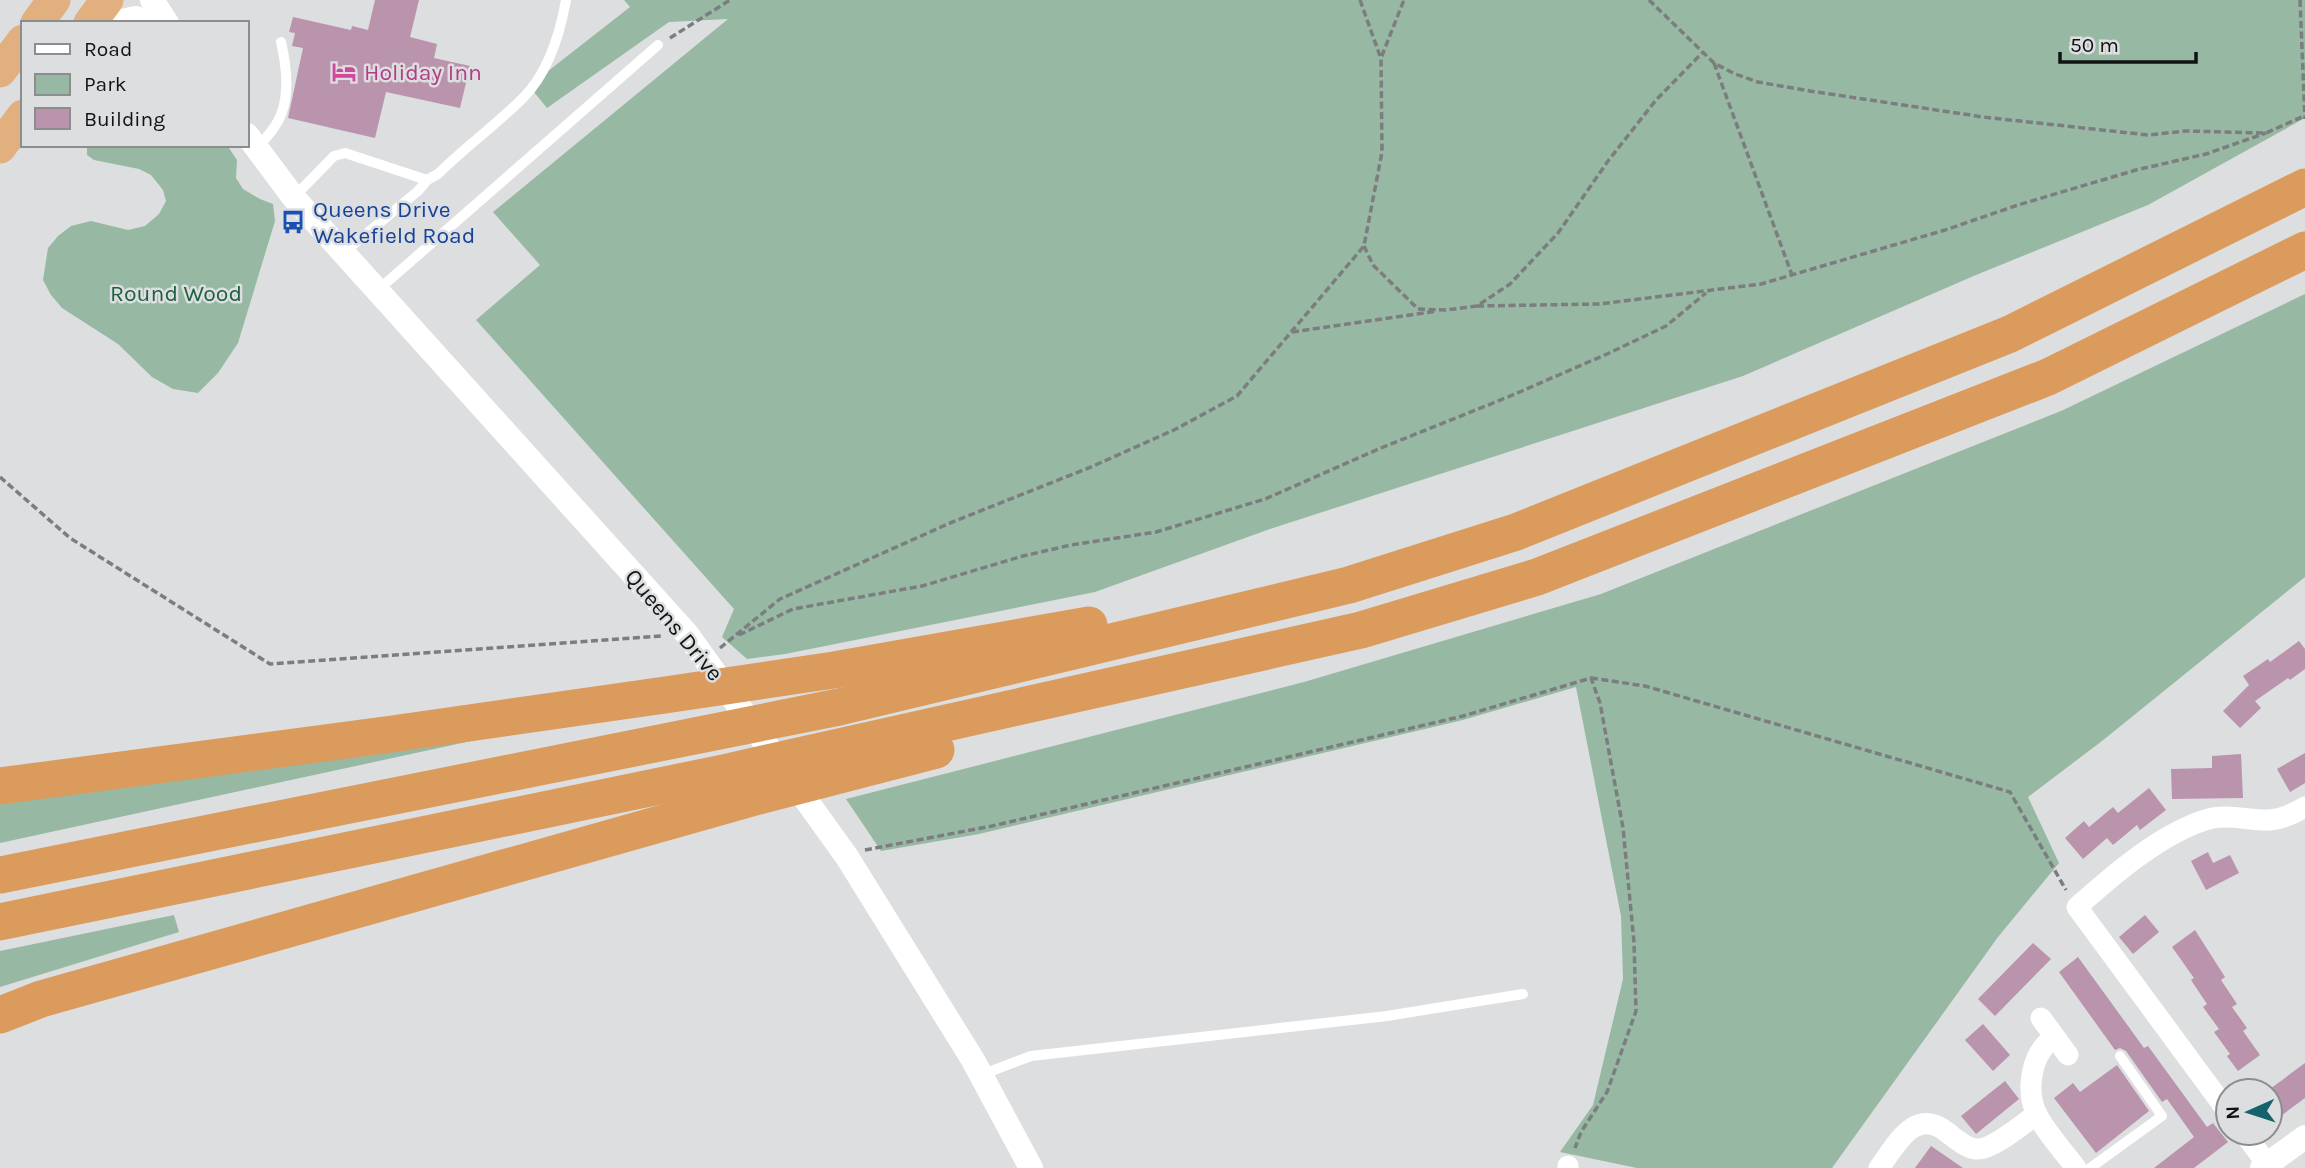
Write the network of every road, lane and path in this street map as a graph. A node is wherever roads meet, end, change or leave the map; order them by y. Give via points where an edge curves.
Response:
1 (54, 0) edge
2 (107, 0) edge
3 (152, 0) edge
4 (566, 0) edge
5 (730, 0) edge
6 (1360, 0) edge
7 (1404, 0) edge
8 (1649, 0) edge
9 (2300, 0) edge
10 (38, 21) edge
11 (91, 21) edge
12 (122, 21) edge
13 (143, 21) edge
14 (166, 21) edge
15 (281, 42) dead end
16 (21, 44) edge
17 (658, 45) joint
18 (1702, 53) junction
19 (1381, 58) junction
20 (1714, 63) junction
21 (0, 71) edge
22 (2304, 117) edge
23 (21, 119) edge
24 (2266, 133) junction
25 (252, 142) edge
26 (0, 147) edge
27 (427, 180) junction
28 (2305, 187) edge
29 (293, 198) junction
30 (1364, 246) junction
31 (2305, 250) edge
32 (343, 253) junction
33 (1792, 275) junction
34 (376, 291) junction
35 (1706, 293) junction
36 (1477, 306) junction
37 (1446, 310) junction
38 (1292, 332) junction
39 (0, 477) edge
40 (1349, 585) junction
41 (687, 634) junction
42 (733, 637) junction
43 (706, 660) junction
44 (1591, 678) junction
45 (869, 754) junction
46 (0, 786) edge
47 (2305, 807) edge
48 (847, 857) junction
49 (0, 875) edge
50 (2077, 907) junction
51 (0, 922) edge
52 (1523, 994) dead end
53 (0, 1014) edge
54 (2041, 1018) dead end
55 (2055, 1037) junction
56 (2068, 1055) dead end
57 (2120, 1056) dead end
58 (981, 1075) junction
59 (2214, 1091) edge
60 (2037, 1114) junction
61 (2305, 1137) edge
62 (2253, 1147) edge
63 (2265, 1166) edge
64 (1568, 1167) edge
65 (1031, 1168) edge
66 (1878, 1168) edge
67 (2076, 1168) edge
68 (2090, 1168) edge

1 - 10 highway
2 - 11 highway
3 - 14 street
4 - 27 lane via 555,42 524,97
5 - 17 path
6 - 19 path
7 - 19 path
8 - 18 path
9 - 22 path
12 - 13 street
15 - 25 lane via 287,76 283,104 275,126
16 - 21 highway
17 - 34 lane
18 - 20 path
18 - 36 path via 1656,100 1558,233 1510,284
19 - 30 path via 1382,152
20 - 24 path via 1758,82 1983,117 2148,135
20 - 33 path
22 - 24 path
23 - 26 highway
24 - 33 path
25 - 29 street, Queens Drive
27 - 29 lane via 345,153 334,156
27 - 32 lane
28 - 40 highway via 2010,334 1516,532
29 - 32 street, Queens Drive
30 - 37 path via 1373,265 1418,309
30 - 38 path
31 - 45 highway via 2048,377 1537,577 1361,629
32 - 34 street, Queens Drive
33 - 35 path
34 - 41 street, Queens Drive
35 - 36 path via 1599,304
35 - 42 path via 1666,326 1607,354 1265,499 1156,532 1071,545 922,586 793,609
36 - 37 path
37 - 38 path
38 - 42 path via 1237,396 1091,467 950,523 780,599
39 - 41 path via 70,538 271,664
40 - 46 highway via 1023,635 834,670
40 - 49 highway via 839,707
41 - 43 street, Queens Drive
42 - 43 path
43 - 48 street, Queens Drive
44 - 48 path via 1463,716
44 - 50 path via 1645,686 2010,792
44 - 64 path via 1600,703 1623,828 1636,1010 1607,1092 1581,1132
45 - 51 highway via 723,774
45 - 53 highway via 755,797
47 - 50 street via 2279,819 2206,819 2154,846
48 - 58 street, Queens Drive
50 - 59 street via 2151,994
52 - 58 lane via 1387,1016 1031,1056
54 - 55 street
55 - 56 street
55 - 60 street via 2036,1057 2032,1086
57 - 68 lane via 2162,1116
58 - 65 street, Queens Drive
60 - 66 street via 1977,1150 1941,1127 1918,1124
60 - 67 street
61 - 63 street
62 - 63 street

